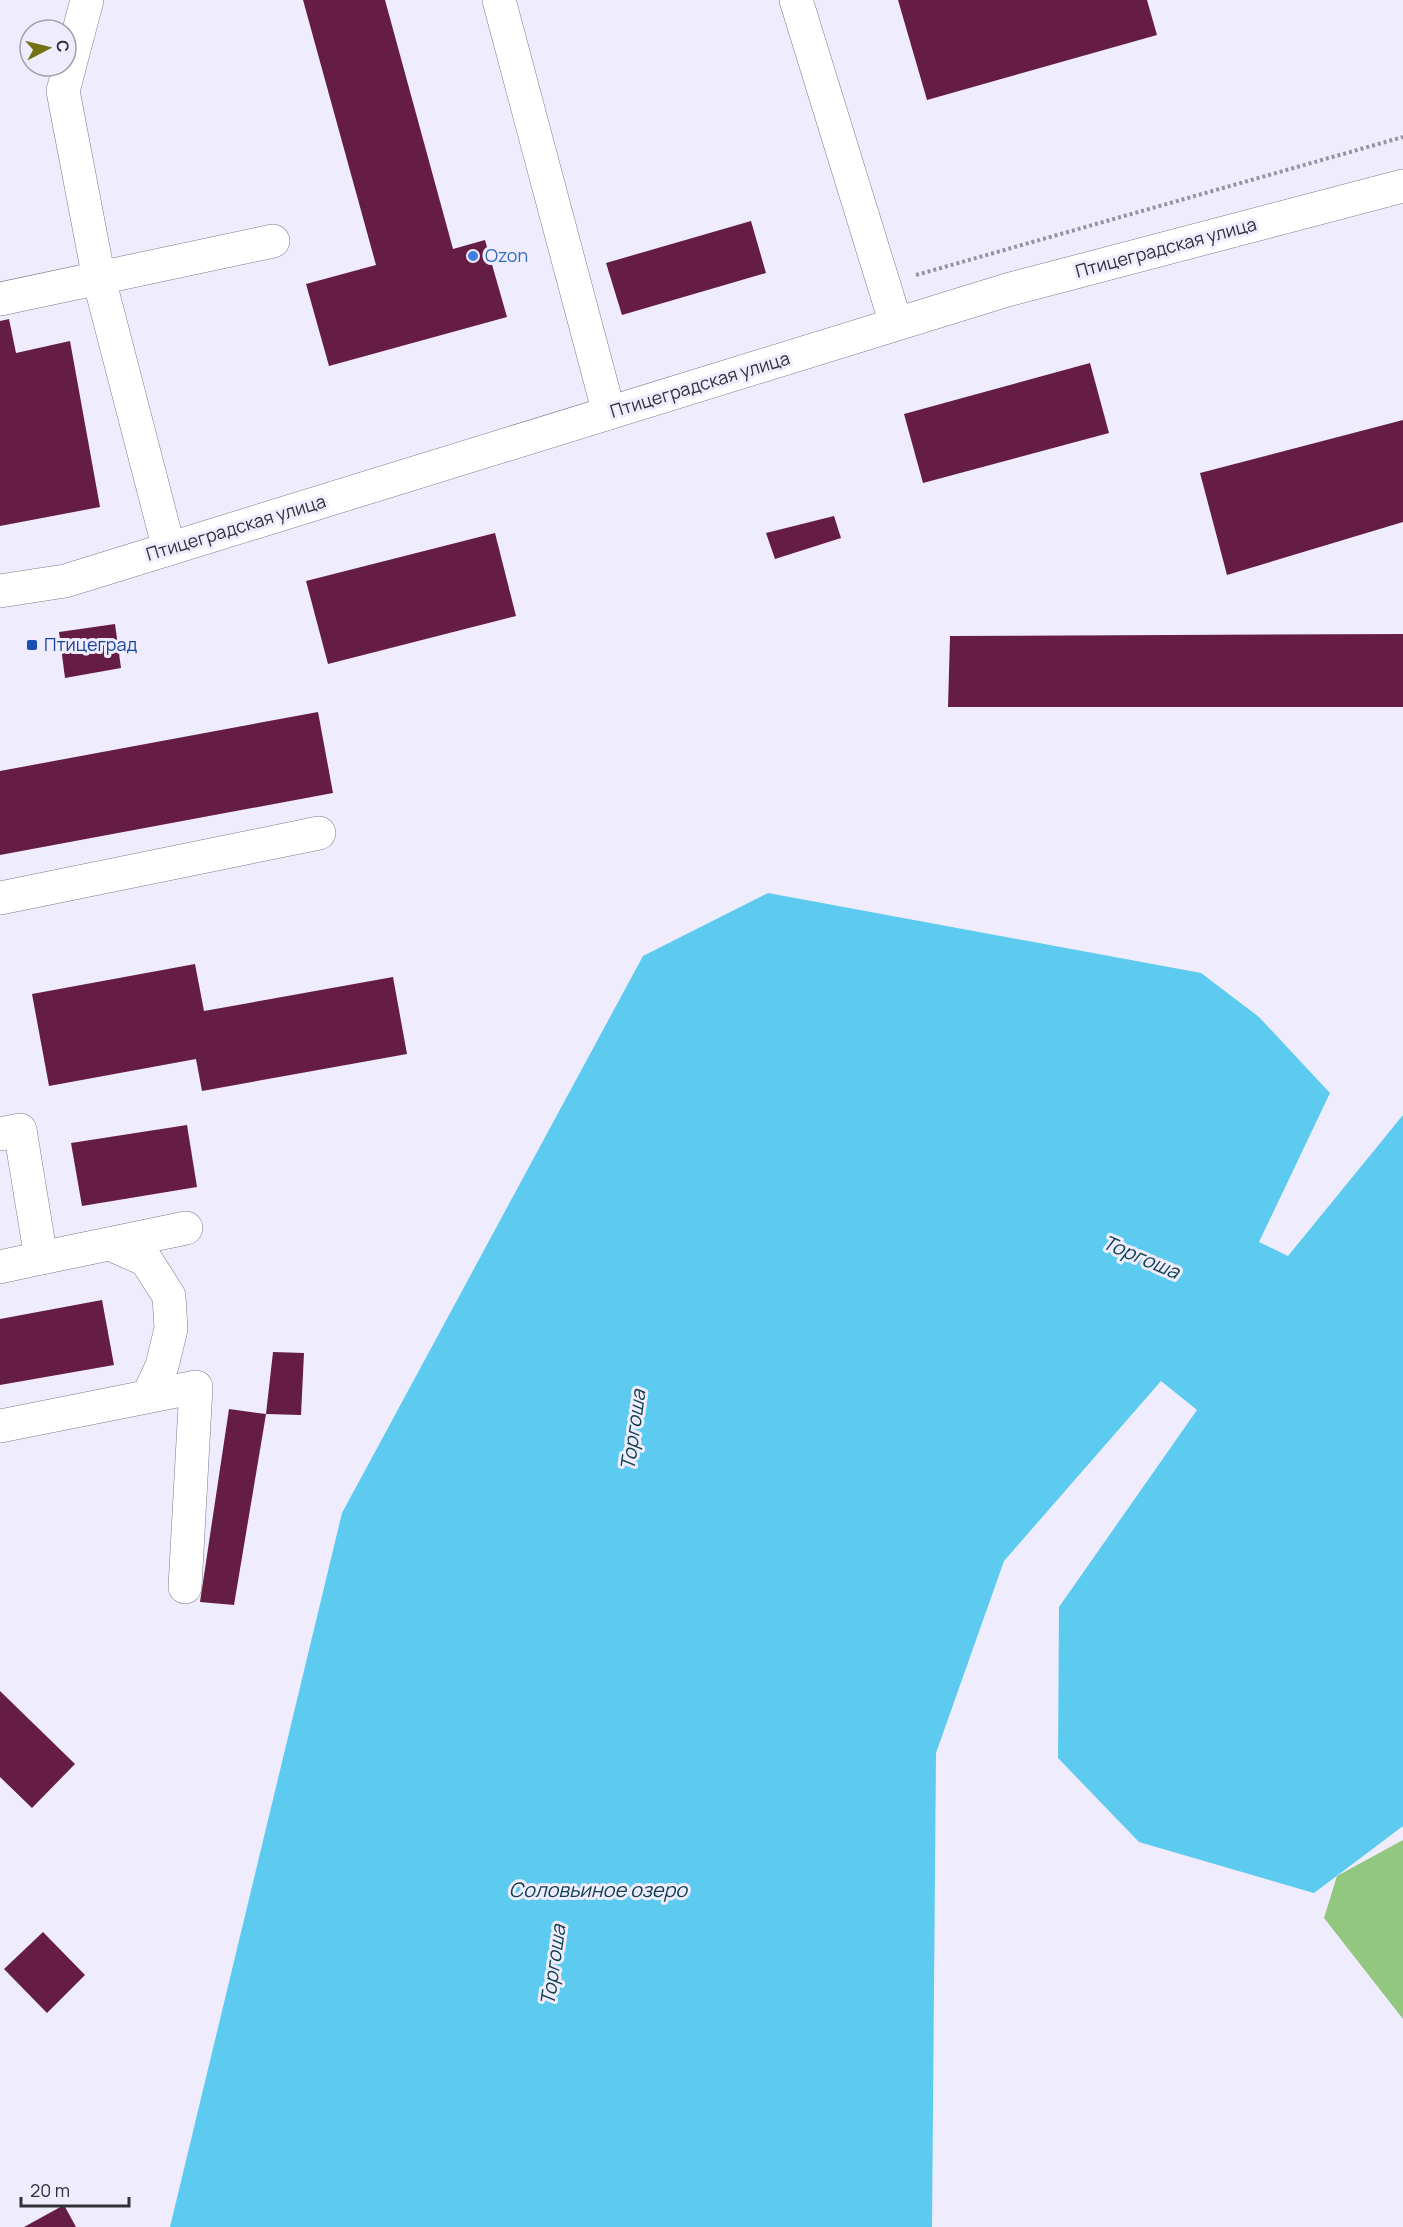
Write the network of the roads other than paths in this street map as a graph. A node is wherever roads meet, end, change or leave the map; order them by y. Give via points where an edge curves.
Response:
1 (87, 0) edge
2 (499, 0) edge
3 (796, 0) edge
4 (1403, 186) edge
5 (273, 241) dead end
6 (99, 279) junction
7 (0, 299) edge
8 (896, 324) junction
9 (609, 413) junction
10 (169, 549) junction
11 (0, 591) edge
12 (319, 833) dead end
13 (0, 898) edge
14 (0, 1134) edge
15 (186, 1228) dead end
16 (110, 1244) junction
17 (41, 1258) junction
18 (0, 1267) edge
19 (148, 1396) junction
20 (0, 1426) edge
21 (185, 1587) dead end

1 - 6 street via 63,91
2 - 9 street
3 - 8 street
4 - 8 street, Птицеградская улица via 1018,287
5 - 6 street
6 - 7 street
6 - 10 street
8 - 9 street, Птицеградская улица
9 - 10 street, Птицеградская улица
10 - 11 street, Птицеградская улица via 65,581
12 - 13 street
14 - 17 street via 20,1130
15 - 16 street
16 - 17 street
16 - 19 street via 146,1260 169,1296 171,1329 162,1366
17 - 18 street
19 - 20 street
19 - 21 street via 196,1388

